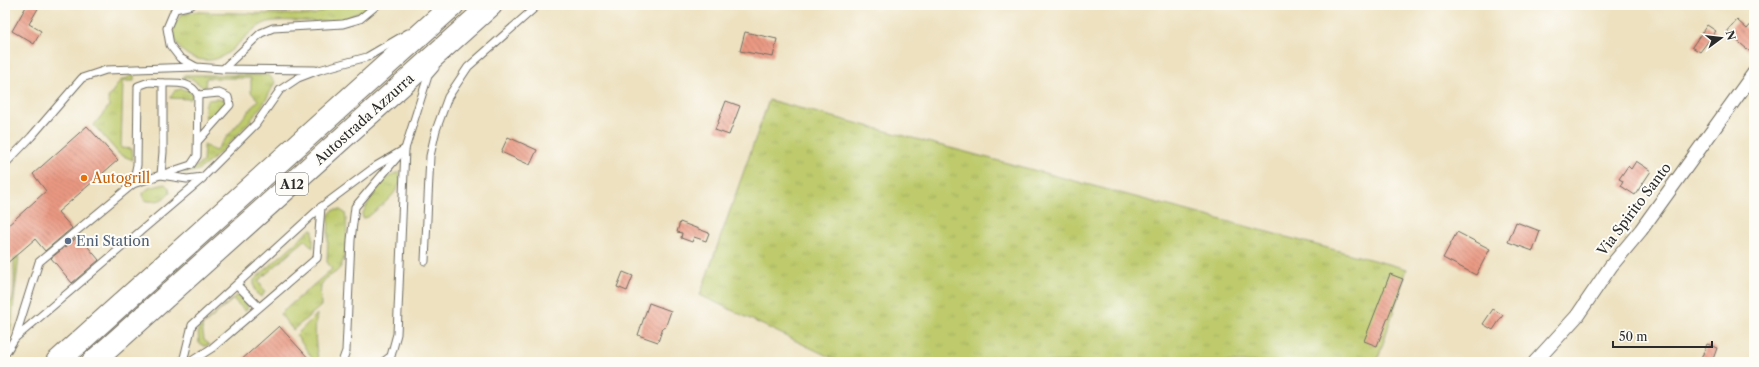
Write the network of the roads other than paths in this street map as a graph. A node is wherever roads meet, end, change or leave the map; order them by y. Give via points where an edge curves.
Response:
1 (192, 5) edge
2 (268, 5) edge
3 (314, 5) edge
4 (377, 5) edge
5 (491, 5) edge
6 (538, 5) edge
7 (175, 7) edge
8 (451, 7) edge
9 (472, 22) junction
10 (443, 58) dead end
11 (438, 64) dead end
12 (196, 67) junction
13 (223, 69) junction
14 (319, 70) junction
15 (1754, 73) edge
16 (163, 83) junction
17 (198, 95) junction
18 (198, 141) junction
19 (405, 148) junction
20 (5, 163) edge
21 (161, 175) junction
22 (203, 178) junction
23 (133, 184) junction
24 (321, 207) junction
25 (425, 261) dead end
26 (237, 285) junction
27 (259, 307) junction
28 (15, 338) junction
29 (5, 354) edge
30 (57, 362) edge
31 (93, 362) edge
32 (183, 362) edge
33 (190, 362) edge
34 (342, 362) edge
35 (383, 362) edge
36 (1535, 362) edge

1 - 7 lane
2 - 3 lane
4 - 13 lane via 360,19 343,24 273,28 261,33
5 - 9 highway, Autostrada Azzurra / A12
6 - 25 lane via 468,67 448,98 430,156
7 - 12 lane via 166,28 170,45 180,58
8 - 14 lane via 367,57
8 - 30 highway, Autostrada Azzurra / A12
9 - 10 lane
9 - 31 highway, Autostrada Azzurra / A12
11 - 19 lane via 428,76
12 - 13 lane
12 - 20 lane via 106,70 82,78
13 - 14 lane
14 - 22 lane via 298,78 280,90 256,124
15 - 36 street, Via Spirito Santo via 1577,316
16 - 17 lane via 184,83 195,89
16 - 21 lane
16 - 23 lane via 149,82 138,86 137,165
17 - 18 lane
17 - 18 lane via 219,93 228,97 230,104
18 - 21 lane via 197,156 191,166
19 - 24 lane
19 - 34 lane via 355,206 350,240 346,351
19 - 35 lane via 397,334 391,356
21 - 22 lane via 187,180
21 - 23 lane
22 - 28 lane
23 - 28 lane via 39,262
24 - 26 lane
24 - 27 lane via 317,258
26 - 27 lane
26 - 32 lane via 192,325
27 - 33 lane via 212,348
28 - 29 lane

